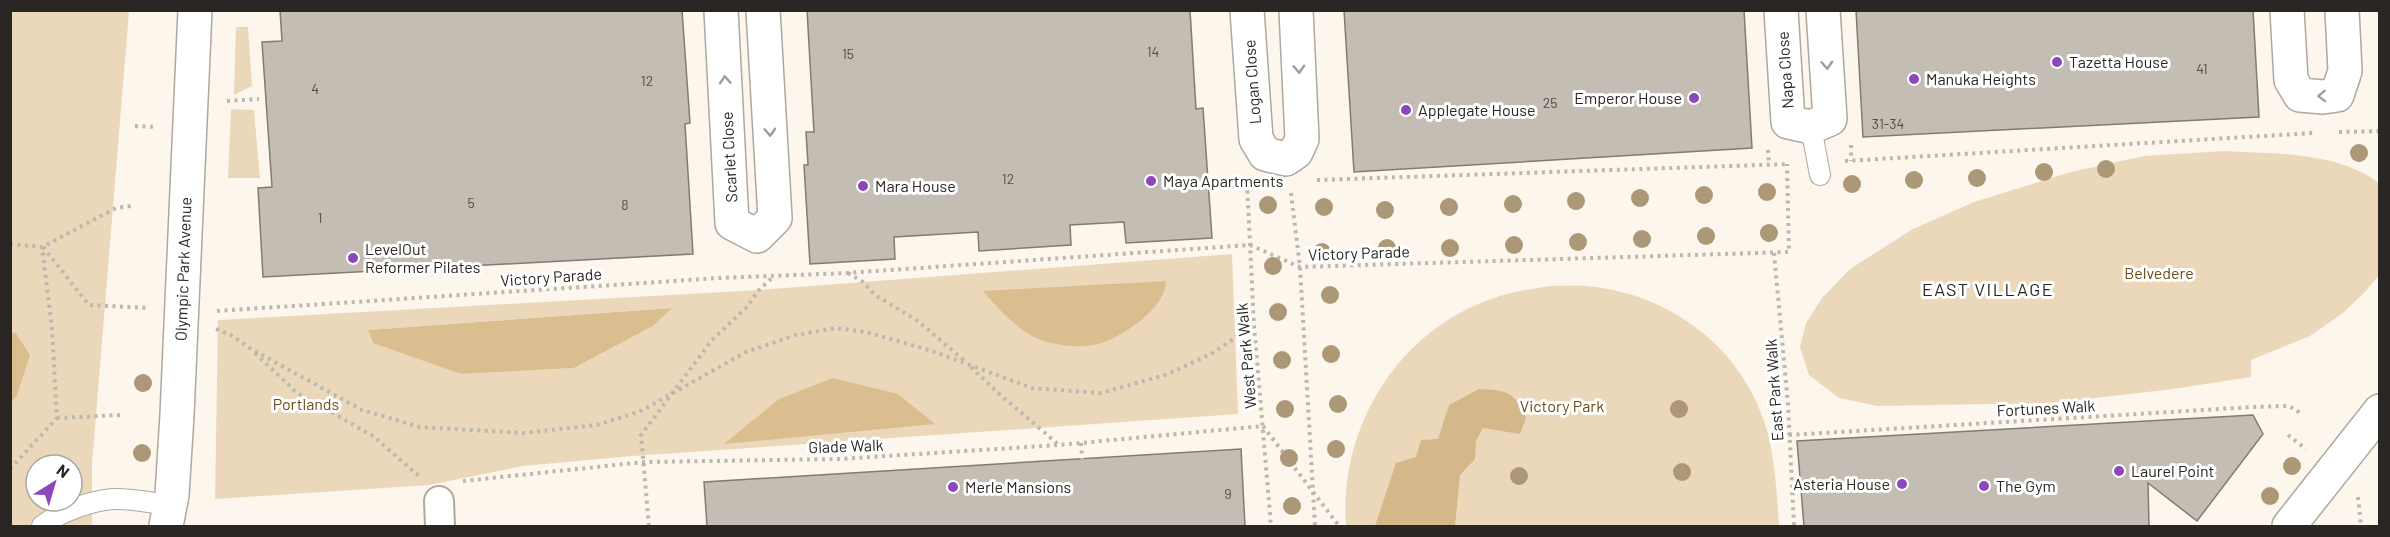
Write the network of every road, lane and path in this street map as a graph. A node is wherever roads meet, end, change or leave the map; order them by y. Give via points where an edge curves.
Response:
1 (195, 10) edge
2 (721, 10) edge
3 (763, 10) edge
4 (1247, 10) edge
5 (1296, 10) edge
6 (1781, 10) edge
7 (1823, 10) edge
8 (2287, 10) edge
9 (2342, 10) edge
10 (259, 99) dead end
11 (232, 100) dead end
12 (1811, 128) junction
13 (1768, 146) dead end
14 (1286, 159) junction
15 (1787, 164) dead end
16 (1769, 165) dead end
17 (1820, 175) dead end
18 (1247, 183) dead end
19 (130, 206) dead end
20 (10, 244) edge
21 (1250, 245) junction
22 (42, 247) junction
23 (1774, 252) junction
24 (1300, 267) junction
25 (847, 273) junction
26 (774, 276) junction
27 (152, 308) dead end
28 (220, 311) dead end
29 (1254, 325) junction
30 (214, 328) dead end
31 (251, 349) junction
32 (969, 365) junction
33 (674, 392) junction
34 (2379, 411) edge
35 (2302, 414) dead end
36 (120, 415) dead end
37 (57, 418) junction
38 (1263, 426) junction
39 (1789, 435) junction
40 (2288, 435) dead end
41 (1081, 443) junction
42 (1059, 445) junction
43 (2309, 452) dead end
44 (644, 462) junction
45 (1083, 468) dead end
46 (10, 469) edge
47 (2357, 489) dead end
48 (1313, 491) junction
49 (436, 504) edge
50 (168, 516) edge
51 (42, 526) edge
52 (649, 526) edge
53 (1271, 526) edge
54 (1315, 526) edge
55 (1339, 526) edge
56 (1794, 526) edge
57 (2289, 526) edge
58 (2361, 526) edge

1 - 50 street, Olympic Park Avenue via 177,415
3 -> 2 street, Scarlet Close via 775,218 757,236 732,223
4 - 14 street, Logan Close via 1256,139 1265,154
5 -> 14 street via 1302,139 1296,152
6 - 12 street, Napa Close via 1788,122
7 -> 12 street, Napa Close via 1830,119
9 -> 8 street via 2345,71 2337,95 2323,97 2300,95 2290,80
10 - 11 path
12 - 17 lane
13 - 16 path
14 - 24 path
15 - 23 path via 1789,252
18 - 21 path, West Park Walk
19 - 22 path via 116,208
20 - 22 path
21 - 24 path, Victory Parade
21 - 25 path, Victory Parade
21 - 29 path, West Park Walk
22 - 27 path via 88,304
22 - 37 path
23 - 24 path, Victory Parade
23 - 39 path, East Park Walk
24 - 48 path
25 - 26 path, Victory Parade
25 - 32 path via 863,282 875,296 918,321
26 - 28 path, Victory Parade
26 - 33 path via 712,340
29 - 32 path via 1211,354 1168,374 1101,393 1032,388
29 - 38 path, West Park Walk
30 - 31 path
31 - 33 path via 362,410 420,427 523,434 597,425 640,411
31 - 49 path via 296,392 373,436
32 - 33 path via 899,341 837,328 796,335 746,352
32 - 42 path
33 - 44 path via 640,435
34 - 57 street
35 - 39 path, Fortunes Walk via 2289,406 2234,407
36 - 37 path
37 - 46 path
38 - 41 path, Glade Walk
38 - 48 path
38 - 53 path, West Park Walk
39 - 56 path, East Park Walk
40 - 43 path
41 - 42 path, Glade Walk
41 - 45 path
42 - 44 path, Glade Walk via 839,459
44 - 49 path, Glade Walk
44 - 52 path
47 - 58 path
48 - 54 path
48 - 55 path
50 - 51 lane via 113,499 53,517

